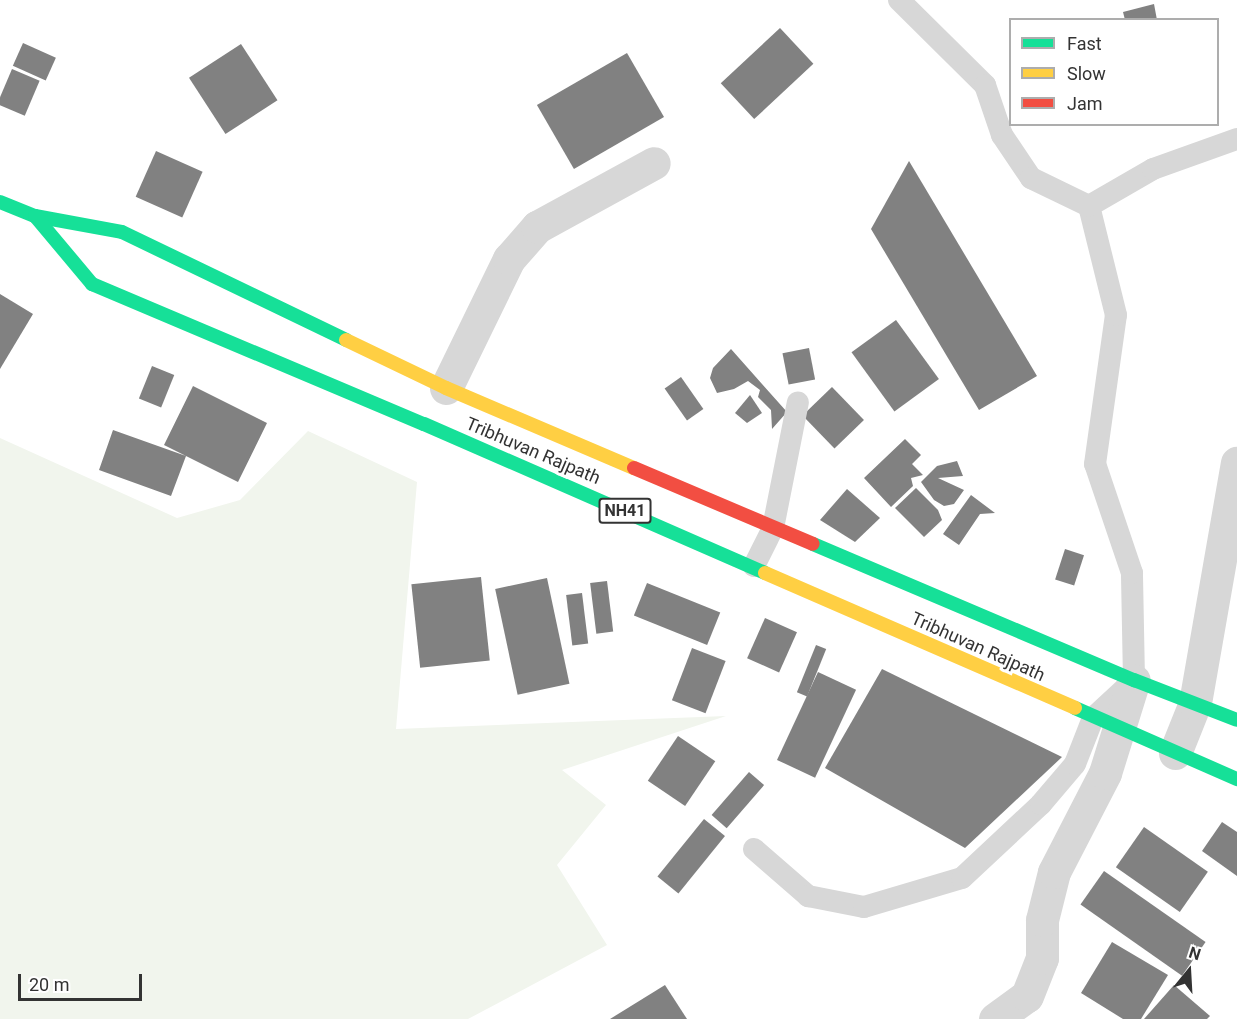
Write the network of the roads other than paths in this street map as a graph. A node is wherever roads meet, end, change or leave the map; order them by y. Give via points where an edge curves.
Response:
1 (899, 0) edge
2 (1237, 139) edge
3 (654, 163) dead end
4 (0, 202) edge
5 (1089, 206) junction
6 (35, 216) junction
7 (446, 388) junction
8 (798, 402) dead end
9 (1237, 463) edge
10 (773, 528) junction
11 (754, 566) junction
12 (1134, 680) junction
13 (1195, 703) junction
14 (1237, 720) edge
15 (1106, 722) junction
16 (1175, 753) junction
17 (1237, 778) edge
18 (754, 849) dead end
19 (995, 1019) edge

1 - 5 lane via 985,86 1002,135 1031,178
2 - 5 lane via 1153,169
3 - 7 street via 537,227 508,259
4 - 6 highway, Tribhuvan Rajpath / NH41
5 - 12 lane via 1116,315 1095,464 1132,573
6 - 7 highway, Tribhuvan Rajpath / NH41 via 122,232
6 - 11 highway, Tribhuvan Rajpath / NH41 via 92,284
7 - 10 highway, Tribhuvan Rajpath / NH41
8 - 10 lane
9 - 13 street
10 - 11 lane
10 - 12 highway, Tribhuvan Rajpath / NH41
11 - 15 highway, Tribhuvan Rajpath / NH41
12 - 13 highway, Tribhuvan Rajpath / NH41
12 - 15 street
13 - 14 highway, Tribhuvan Rajpath / NH41
13 - 16 street
15 - 16 highway, Tribhuvan Rajpath / NH41
15 - 18 lane via 1041,804 963,878 864,907 808,896
15 - 19 street via 1104,773 1054,872 1042,920 1042,958 1027,996
16 - 17 highway, Tribhuvan Rajpath / NH41

